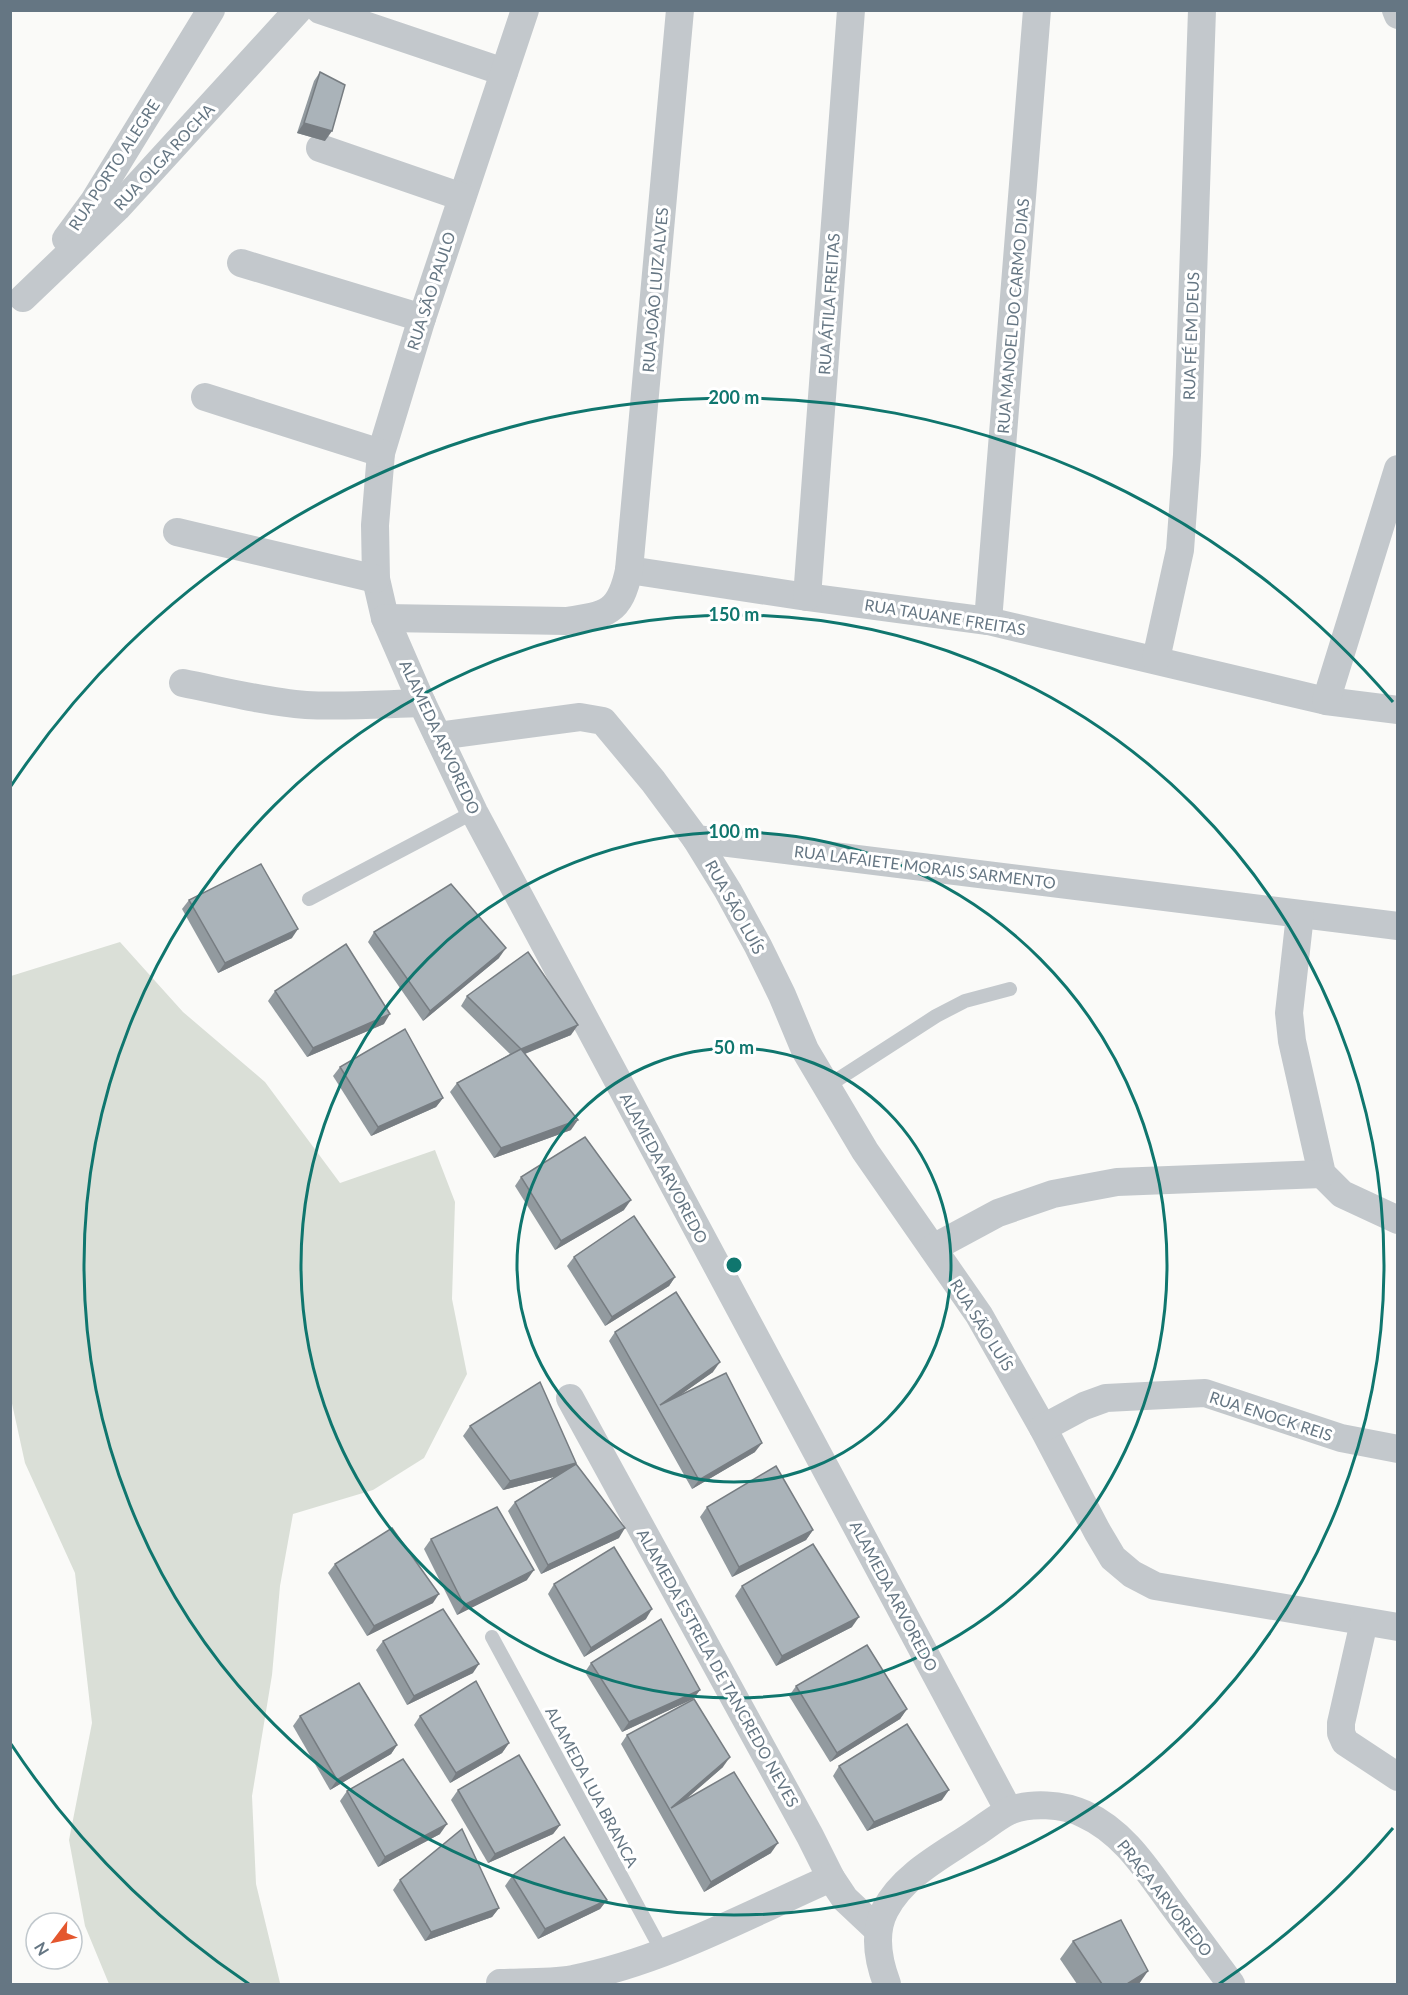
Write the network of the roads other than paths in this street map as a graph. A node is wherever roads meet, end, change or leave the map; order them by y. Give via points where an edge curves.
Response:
1 (211, 10) edge
2 (298, 10) edge
3 (320, 10) edge
4 (525, 10) edge
5 (680, 10) edge
6 (851, 10) edge
7 (1037, 10) edge
8 (1197, 10) edge
9 (1396, 10) edge
10 (1202, 11) edge
11 (1398, 15) edge
12 (504, 72) junction
13 (320, 148) dead end
14 (462, 197) junction
15 (240, 263) dead end
16 (17, 306) edge
17 (422, 318) junction
18 (205, 397) dead end
19 (381, 453) junction
20 (1398, 469) edge
21 (177, 532) dead end
22 (629, 570) junction
23 (376, 579) junction
24 (807, 597) junction
25 (385, 618) junction
26 (988, 621) junction
27 (1156, 659) junction
28 (183, 682) dead end
29 (1326, 701) junction
30 (422, 703) junction
31 (1398, 710) edge
32 (438, 736) junction
33 (474, 812) junction
34 (696, 839) junction
35 (309, 899) dead end
36 (1300, 915) junction
37 (1398, 926) edge
38 (1010, 989) dead end
39 (826, 1087) junction
40 (1322, 1174) junction
41 (1398, 1220) edge
42 (933, 1248) junction
43 (570, 1398) dead end
44 (1043, 1428) junction
45 (1398, 1449) edge
46 (1364, 1622) junction
47 (1398, 1627) edge
48 (492, 1637) dead end
49 (1398, 1778) edge
50 (1009, 1811) junction
51 (831, 1878) junction
52 (878, 1930) junction
53 (663, 1953) junction
54 (500, 1983) edge
55 (887, 1984) edge
56 (1231, 1984) edge

1 - 16 street, RUA PORTO ALEGRE via 94,201
2 - 16 street, RUA OLGA ROCHA via 117,208
3 - 12 street
4 - 12 street, RUA SÃO PAULO
5 - 22 street, RUA JOÃO LUIZ ALVES
6 - 24 street, RUA ÁTILA FREITAS
7 - 26 street, RUA MANOEL DO CARMO DIAS
8 - 10 street
9 - 11 street
10 - 27 street, RUA FÉ EM DEUS via 1182,526
12 - 14 street, RUA SÃO PAULO
13 - 14 street
14 - 17 street, RUA SÃO PAULO
15 - 17 street
17 - 19 street, RUA SÃO PAULO
18 - 19 street
19 - 23 street, RUA SÃO PAULO via 375,525
20 - 29 street
21 - 23 street
22 - 24 street, RUA TAUANE FREITAS
22 - 25 street, RUA JOÃO LUIZ ALVES via 619,603 591,618
23 - 25 street, ALAMEDA ARVOREDO
24 - 26 street, RUA TAUANE FREITAS
25 - 30 street, ALAMEDA ARVOREDO
26 - 27 street, RUA TAUANE FREITAS
27 - 29 street, RUA TAUANE FREITAS
28 - 30 street via 307,705
29 - 31 street, RUA TAUANE FREITAS
30 - 32 street, ALAMEDA ARVOREDO
32 - 33 street, ALAMEDA ARVOREDO
32 - 34 street via 580,717 603,721
33 - 35 lane
33 - 50 street, ALAMEDA ARVOREDO
34 - 36 street, RUA LAFAIETE MORAIS SARMENTO
34 - 39 street, RUA SÃO LUÍS via 758,946
36 - 37 street, RUA LAFAIETE MORAIS SARMENTO
36 - 40 street via 1289,1013
38 - 39 lane via 965,1001 936,1016
39 - 42 street, RUA SÃO LUÍS
40 - 41 street via 1342,1194
40 - 42 street via 1117,1182 1064,1192 998,1213
42 - 44 street, RUA SÃO LUÍS via 979,1316
43 - 51 street, ALAMEDA ESTRELA DE TANCREDO NEVES
44 - 45 street, RUA ENOCK REIS via 1106,1398 1205,1393 1341,1438
44 - 46 street, RUA SÃO LUÍS via 1096,1531 1113,1558 1132,1574 1155,1586
46 - 47 street, RUA SÃO LUÍS
46 - 49 street via 1341,1733 1345,1742
48 - 53 lane, ALAMEDA LUA BRANCA
50 - 52 street, PRAÇA ARVOREDO via 921,1869 899,1889
50 - 56 street, PRAÇA ARVOREDO via 1059,1806 1105,1825 1130,1848
51 - 52 street, ALAMEDA ESTRELA DE TANCREDO NEVES via 845,1899
51 - 53 street
52 - 55 street, PRAÇA ARVOREDO via 878,1952
53 - 54 street via 571,1979

